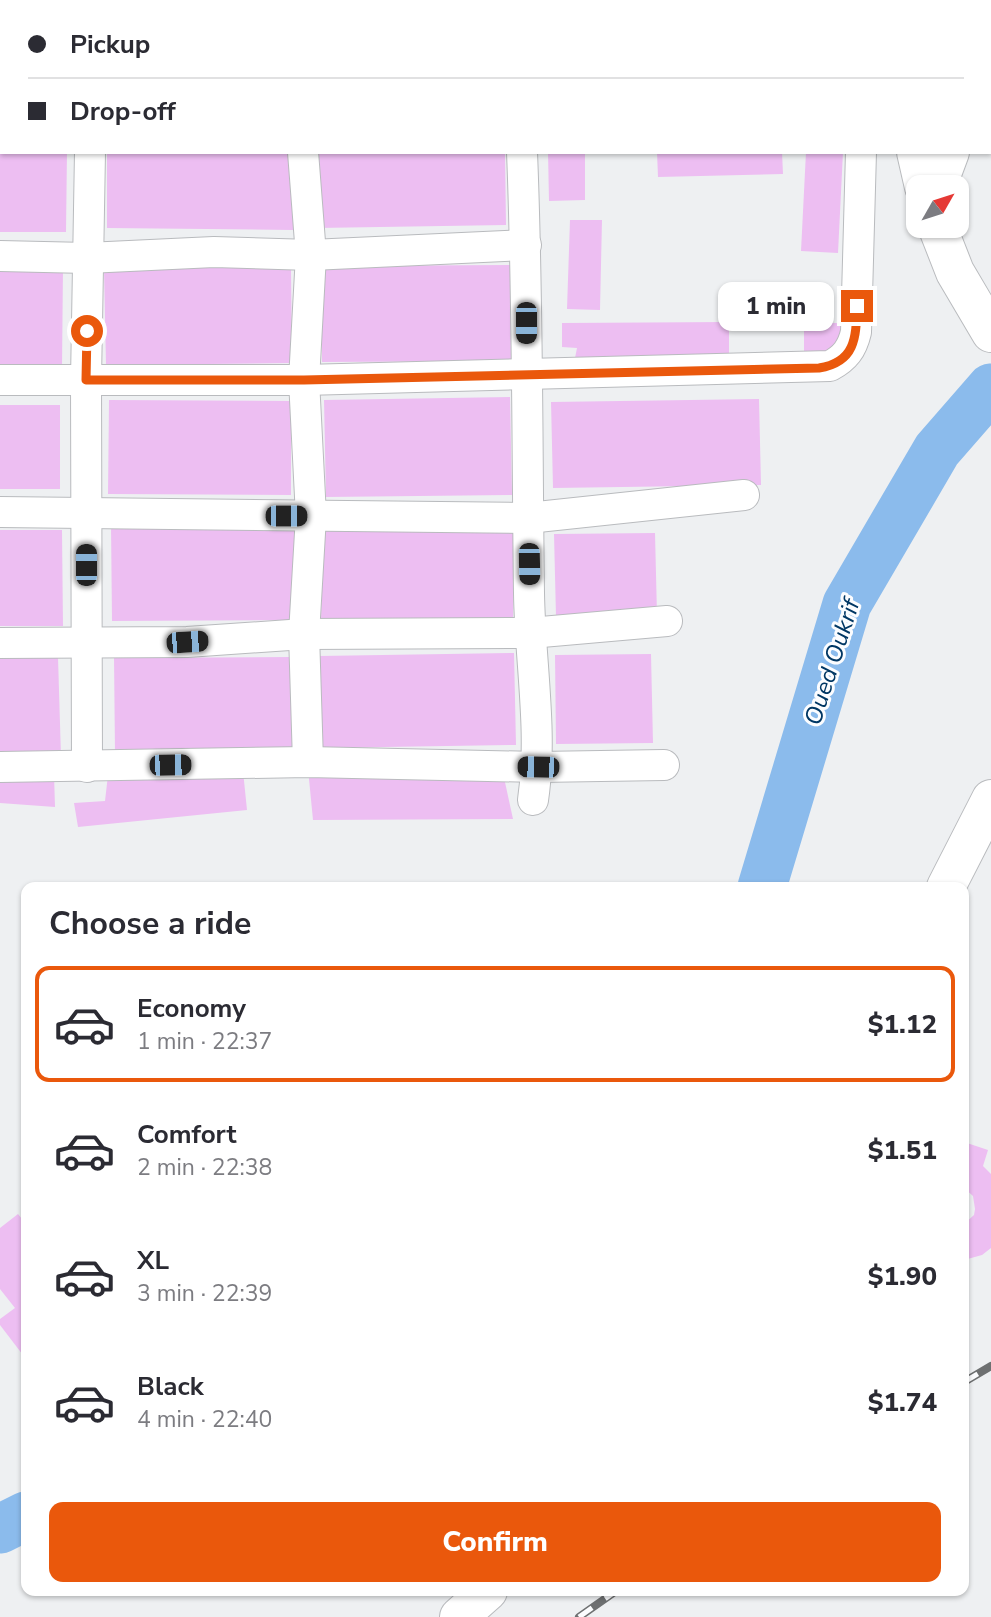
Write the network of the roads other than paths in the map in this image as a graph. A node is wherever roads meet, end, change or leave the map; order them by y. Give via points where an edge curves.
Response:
1 (90, 154) edge
2 (303, 154) edge
3 (522, 154) edge
4 (861, 154) edge
5 (916, 154) edge
6 (949, 154) edge
7 (921, 175) edge
8 (941, 175) edge
9 (942, 238) edge
10 (526, 245) junction
11 (311, 255) junction
12 (0, 256) edge
13 (87, 258) junction
14 (990, 331) edge
15 (526, 374) junction
16 (0, 380) edge
17 (86, 380) junction
18 (304, 380) junction
19 (744, 495) dead end
20 (0, 512) edge
21 (86, 515) junction
22 (311, 516) junction
23 (528, 518) junction
24 (667, 621) dead end
25 (530, 633) junction
26 (304, 634) junction
27 (86, 641) junction
28 (0, 643) edge
29 (308, 762) junction
30 (664, 765) dead end
31 (87, 766) junction
32 (0, 767) edge
33 (538, 767) junction
34 (991, 799) edge
35 (533, 800) dead end
36 (949, 882) edge
37 (482, 1596) edge
38 (459, 1617) edge

1 - 13 street
2 - 11 street
3 - 10 street
4 - 15 street via 856,332 854,343 840,361 819,368
5 - 7 street
6 - 8 street
9 - 14 street via 955,272
10 - 11 street
10 - 15 street
11 - 13 street via 214,252
11 - 18 street
12 - 13 street
13 - 17 street
15 - 18 street
15 - 23 street
16 - 17 street
17 - 18 street
17 - 21 street
18 - 22 street
19 - 23 street
20 - 21 street
21 - 22 street
21 - 27 street
22 - 23 street
22 - 26 street
23 - 25 street
24 - 25 street
25 - 26 street
25 - 33 street
26 - 27 street via 187,642
26 - 29 street
27 - 28 street
27 - 31 street
29 - 31 street
29 - 33 street
30 - 33 street
31 - 32 street
33 - 35 street
34 - 36 street
37 - 38 street

